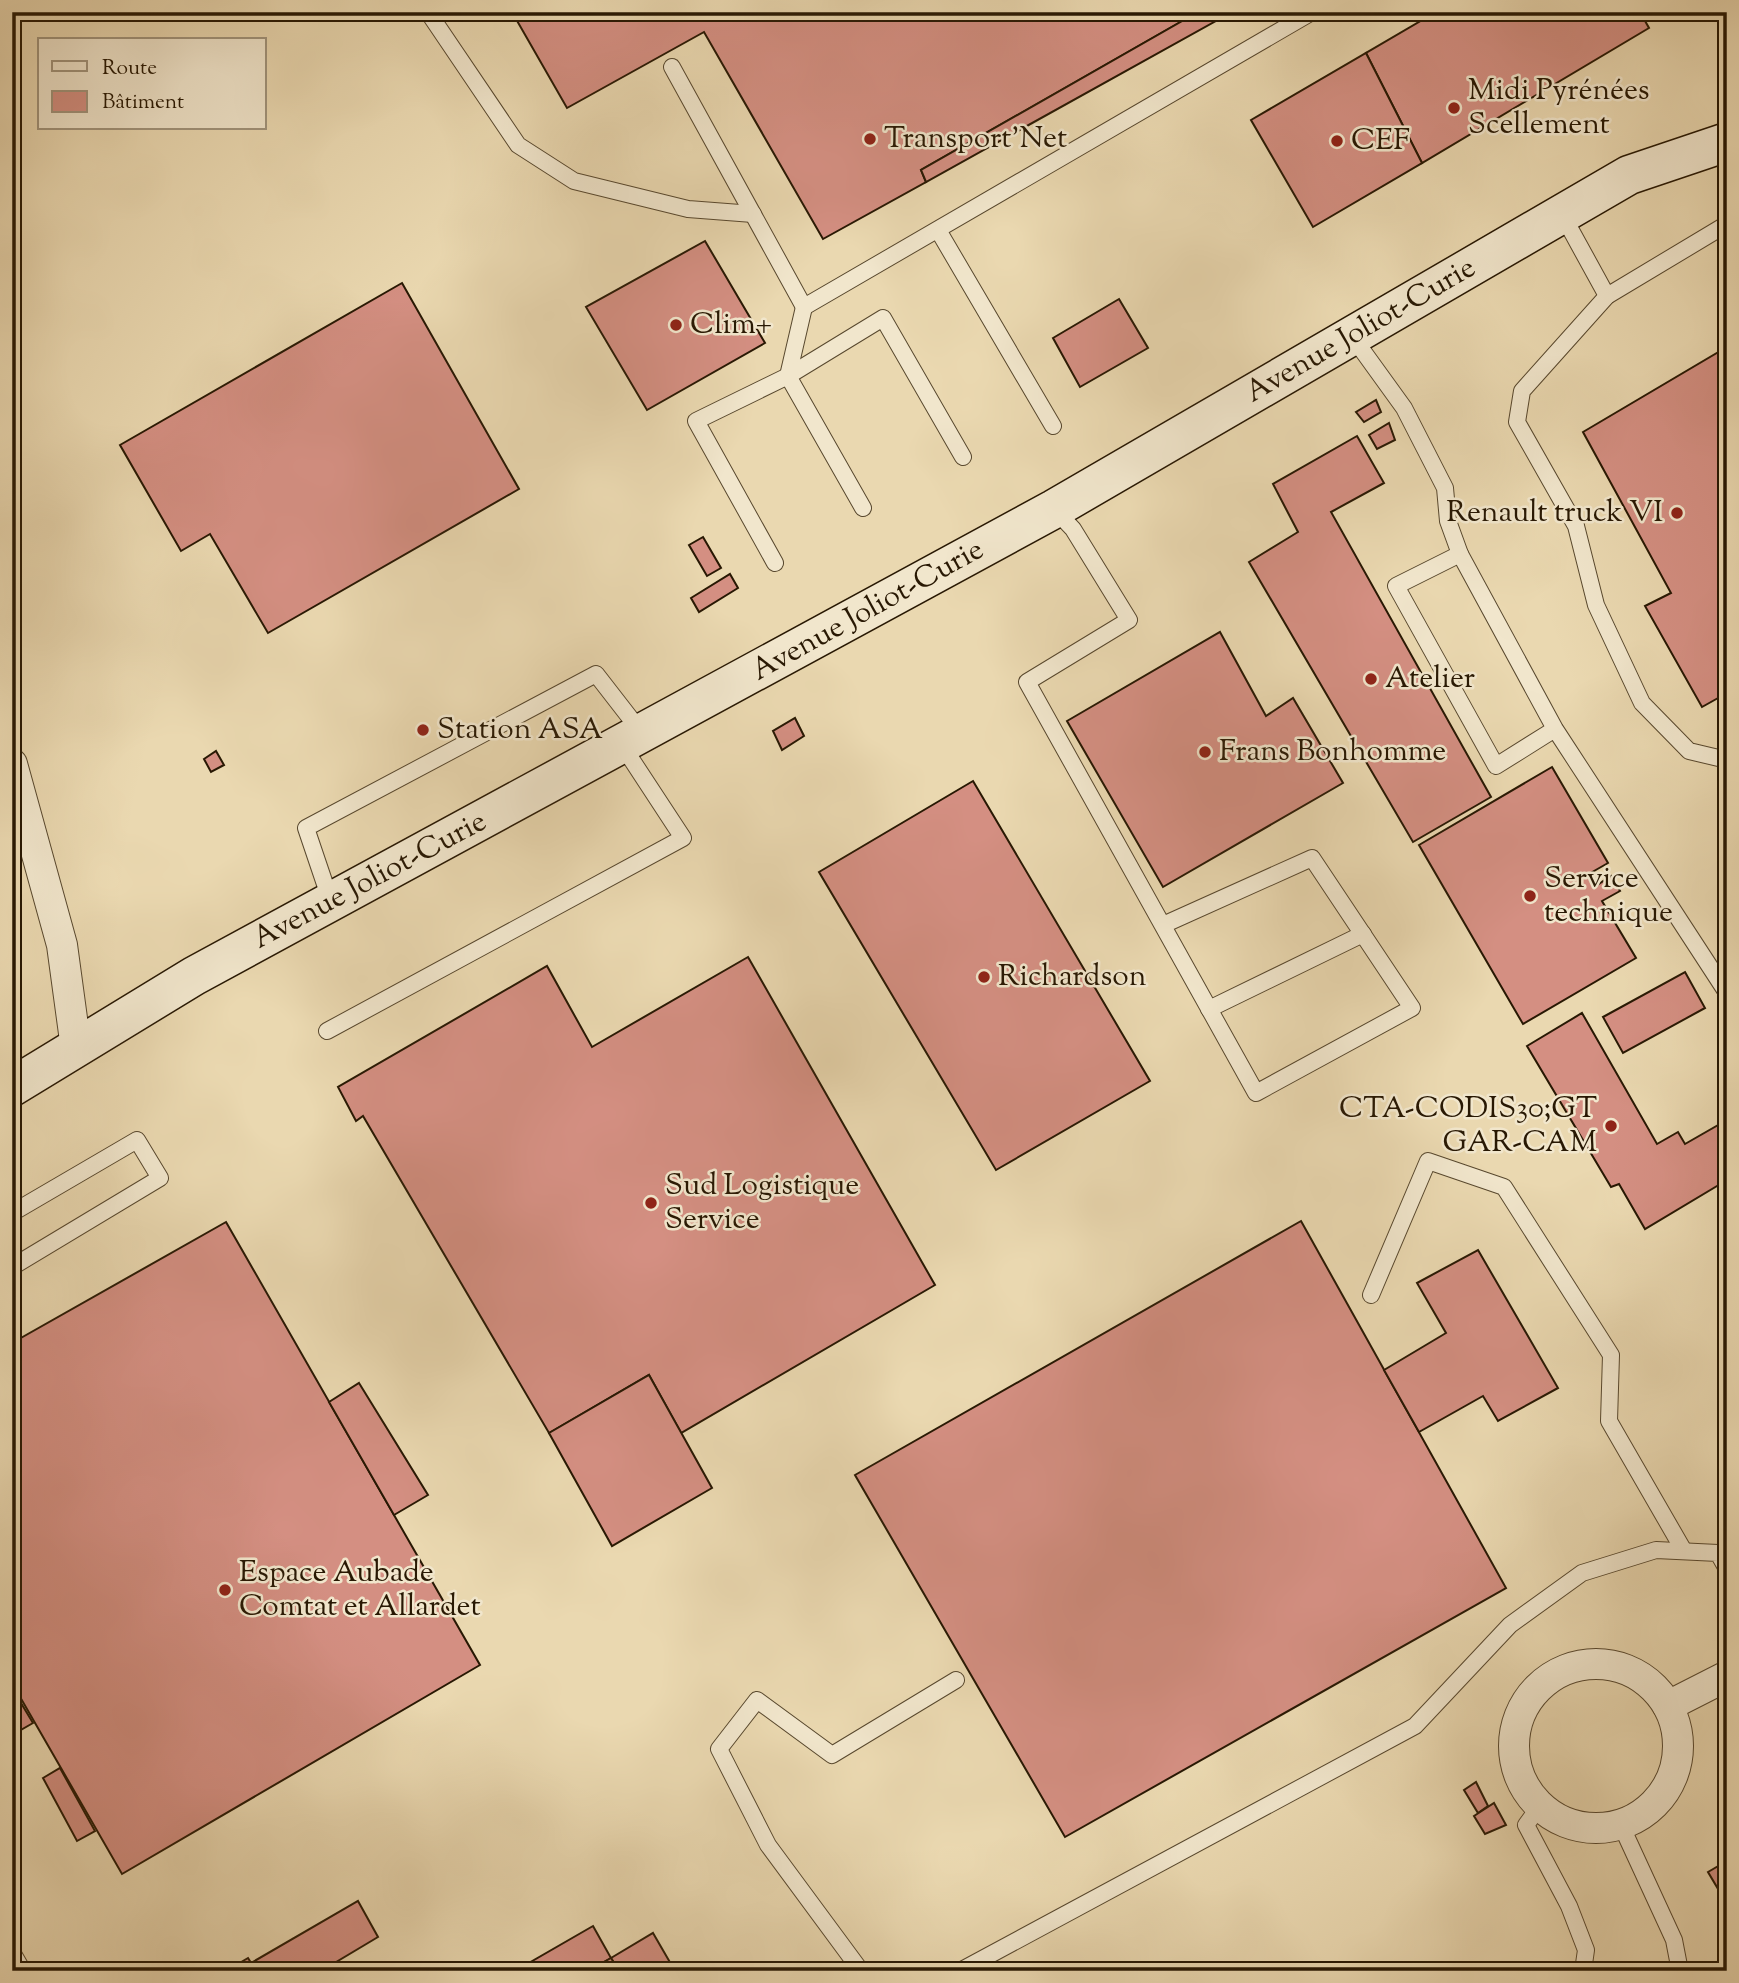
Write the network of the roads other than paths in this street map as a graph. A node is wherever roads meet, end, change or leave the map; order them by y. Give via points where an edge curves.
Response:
1 (428, 12) edge
2 (1312, 12) edge
3 (672, 66) dead end
4 (1727, 142) edge
5 (753, 214) junction
6 (1562, 214) junction
7 (1727, 223) edge
8 (938, 230) junction
9 (1607, 296) junction
10 (804, 307) junction
11 (1352, 336) junction
12 (788, 376) junction
13 (1054, 426) dead end
14 (963, 457) dead end
15 (863, 508) dead end
16 (1055, 509) junction
17 (1460, 554) junction
18 (775, 563) dead end
19 (1555, 729) junction
20 (632, 739) junction
21 (1727, 760) edge
22 (12, 764) edge
23 (331, 902) junction
24 (1163, 925) junction
25 (1363, 934) junction
26 (1727, 993) edge
27 (1209, 1009) junction
28 (327, 1031) dead end
29 (76, 1048) junction
30 (12, 1087) edge
31 (12, 1213) edge
32 (12, 1267) edge
33 (1371, 1295) dead end
34 (1684, 1552) junction
35 (1727, 1569) edge
36 (1727, 1676) edge
37 (956, 1680) dead end
38 (1668, 1706) junction
39 (1539, 1807) junction
40 (1621, 1825) junction
41 (12, 1952) edge
42 (23, 1971) edge
43 (861, 1971) edge
44 (960, 1971) edge
45 (1583, 1971) edge
46 (1680, 1971) edge

1 - 5 lane via 518,145 574,181 688,209
2 - 8 lane
3 - 5 lane
4 - 6 street, Avenue Joliot-Curie via 1629,175
5 - 10 lane
6 - 9 lane
6 - 11 street, Avenue Joliot-Curie
7 - 9 lane
8 - 10 lane
8 - 13 lane
9 - 21 lane via 1522,391 1517,422 1576,526 1596,605 1642,703 1689,751
10 - 12 lane
11 - 16 street, Avenue Joliot-Curie
11 - 17 lane via 1404,408 1445,488 1448,521
12 - 14 lane via 883,318
12 - 15 lane
12 - 18 lane via 696,421
16 - 20 street, Avenue Joliot-Curie
16 - 24 lane via 1073,529 1129,620 1027,682
17 - 19 lane
17 - 19 lane via 1396,586 1496,766
19 - 26 lane
20 - 23 street, Avenue Joliot-Curie
20 - 23 lane via 596,674 306,828
20 - 28 lane via 683,838
22 - 29 street via 62,946
23 - 29 street, Avenue Joliot-Curie via 194,976
24 - 25 lane via 1312,858
24 - 27 lane
25 - 27 lane
25 - 27 lane via 1412,1008 1256,1093
29 - 30 street, Avenue Joliot-Curie
31 - 32 lane via 137,1140 160,1178
33 - 34 lane via 1428,1161 1504,1187 1611,1355 1609,1421
34 - 35 lane via 1718,1553
34 - 44 lane via 1656,1550 1582,1573 1510,1625 1415,1726
36 - 38 street
37 - 43 lane via 832,1755 757,1700 719,1749 768,1845
38 - 39 street via 1650,1684 1625,1669 1607,1665 1569,1668 1544,1681 1525,1703 1518,1720 1513,1757 1522,1784
38 - 40 street via 1678,1733 1677,1763 1667,1790 1647,1812
39 - 40 street via 1564,1823 1592,1829
39 - 45 lane via 1526,1825 1587,1950
40 - 46 lane via 1674,1940
41 - 42 lane

